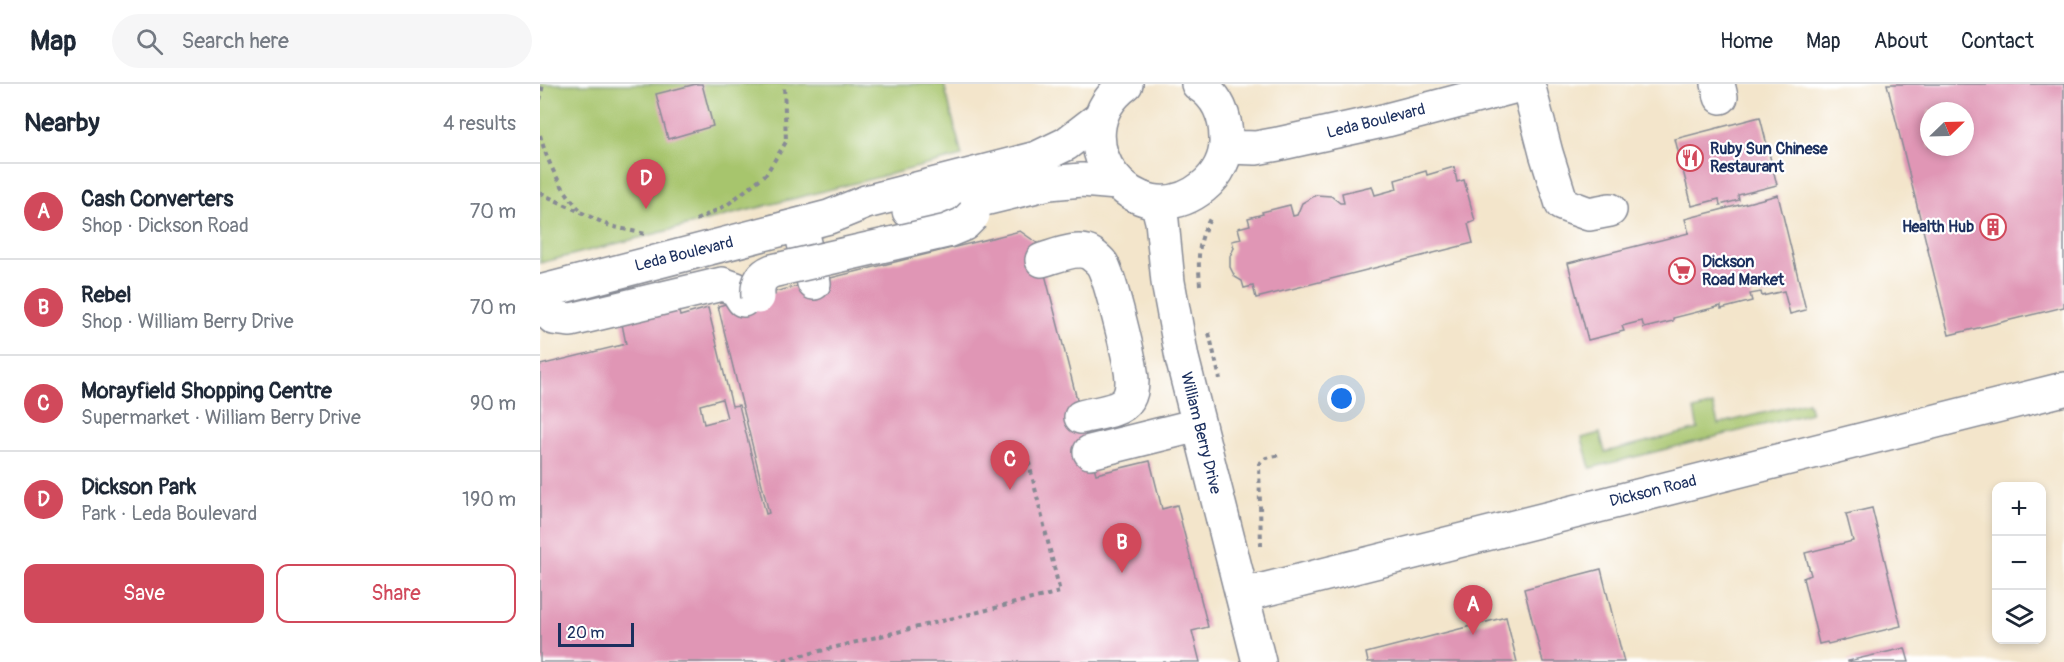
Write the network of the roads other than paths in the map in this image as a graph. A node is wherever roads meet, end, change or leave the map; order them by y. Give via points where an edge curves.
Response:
1 (1126, 84) edge
2 (1198, 84) edge
3 (1526, 84) edge
4 (1101, 117) junction
5 (1227, 147) junction
6 (1001, 167) junction
7 (1117, 183) junction
8 (1029, 187) junction
9 (1157, 202) junction
10 (976, 207) junction
11 (1610, 210) dead end
12 (814, 220) junction
13 (1042, 260) dead end
14 (814, 283) dead end
15 (540, 292) edge
16 (540, 305) edge
17 (2064, 389) edge
18 (1081, 417) dead end
19 (1198, 425) junction
20 (1090, 452) dead end
21 (1243, 595) junction
22 (1259, 662) edge

1 - 4 street via 1108,102
2 - 5 street via 1219,105 1226,125
3 - 5 street, Leda Boulevard via 1278,144
3 - 11 street via 1562,204 1589,214
4 - 6 street, Leda Boulevard via 1052,152
4 - 7 street via 1100,152
5 - 9 street via 1210,182 1195,194
6 - 8 street
6 - 12 street, Leda Boulevard via 866,202
7 - 8 street, Leda Boulevard via 1082,180
7 - 9 street via 1128,192
8 - 10 street, Leda Boulevard
9 - 19 street, William Berry Drive via 1173,316
10 - 12 street, Leda Boulevard
10 - 16 street, bridge via 964,224 947,231 772,271 762,277 750,298 729,286 716,284 587,318 561,321
12 - 14 street
12 - 15 street, Leda Boulevard
13 - 18 street via 1085,252 1102,264 1109,283 1131,372 1131,389 1120,407
17 - 21 street, Dickson Road
19 - 20 street
19 - 21 street, William Berry Drive
21 - 22 street, William Berry Drive

